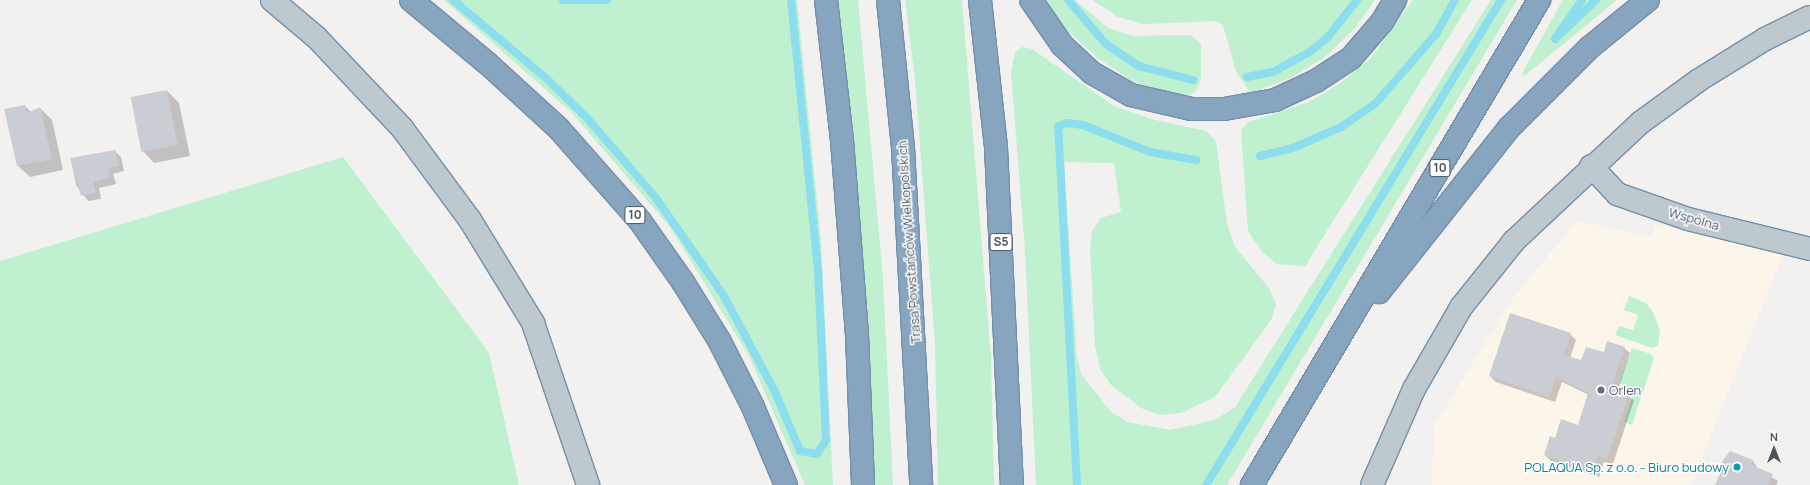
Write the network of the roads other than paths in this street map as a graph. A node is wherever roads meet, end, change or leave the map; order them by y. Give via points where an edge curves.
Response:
1 (272, 0) edge
2 (410, 0) edge
3 (826, 0) edge
4 (888, 0) edge
5 (980, 0) edge
6 (1031, 0) edge
7 (1395, 0) edge
8 (1539, 0) edge
9 (1648, 0) edge
10 (1810, 17) edge
11 (1591, 166) junction
12 (1810, 249) edge
13 (1341, 337) junction
14 (588, 485) edge
15 (786, 485) edge
16 (863, 485) edge
17 (921, 485) edge
18 (1012, 485) edge
19 (1252, 485) edge
20 (1372, 485) edge

1 - 14 street via 316,37 402,128 470,220 533,322
2 - 15 highway, 10 via 487,62 559,129 640,221 683,282 720,342 754,407
3 - 16 highway via 847,202
4 - 17 highway, Trasa Powstańców Wielkopolskich via 903,148
5 - 18 highway, S5 via 996,148
6 - 7 highway via 1062,45 1092,74 1131,95 1191,109 1224,109 1275,100 1316,81 1351,58 1382,22
8 - 13 highway, 10
9 - 13 highway via 1589,48 1509,128 1417,248
10 - 11 street via 1765,39 1698,80 1640,123
11 - 12 street, Wspólna via 1617,194 1688,220
11 - 20 street via 1514,240 1462,306 1414,389
13 - 19 highway, 10

